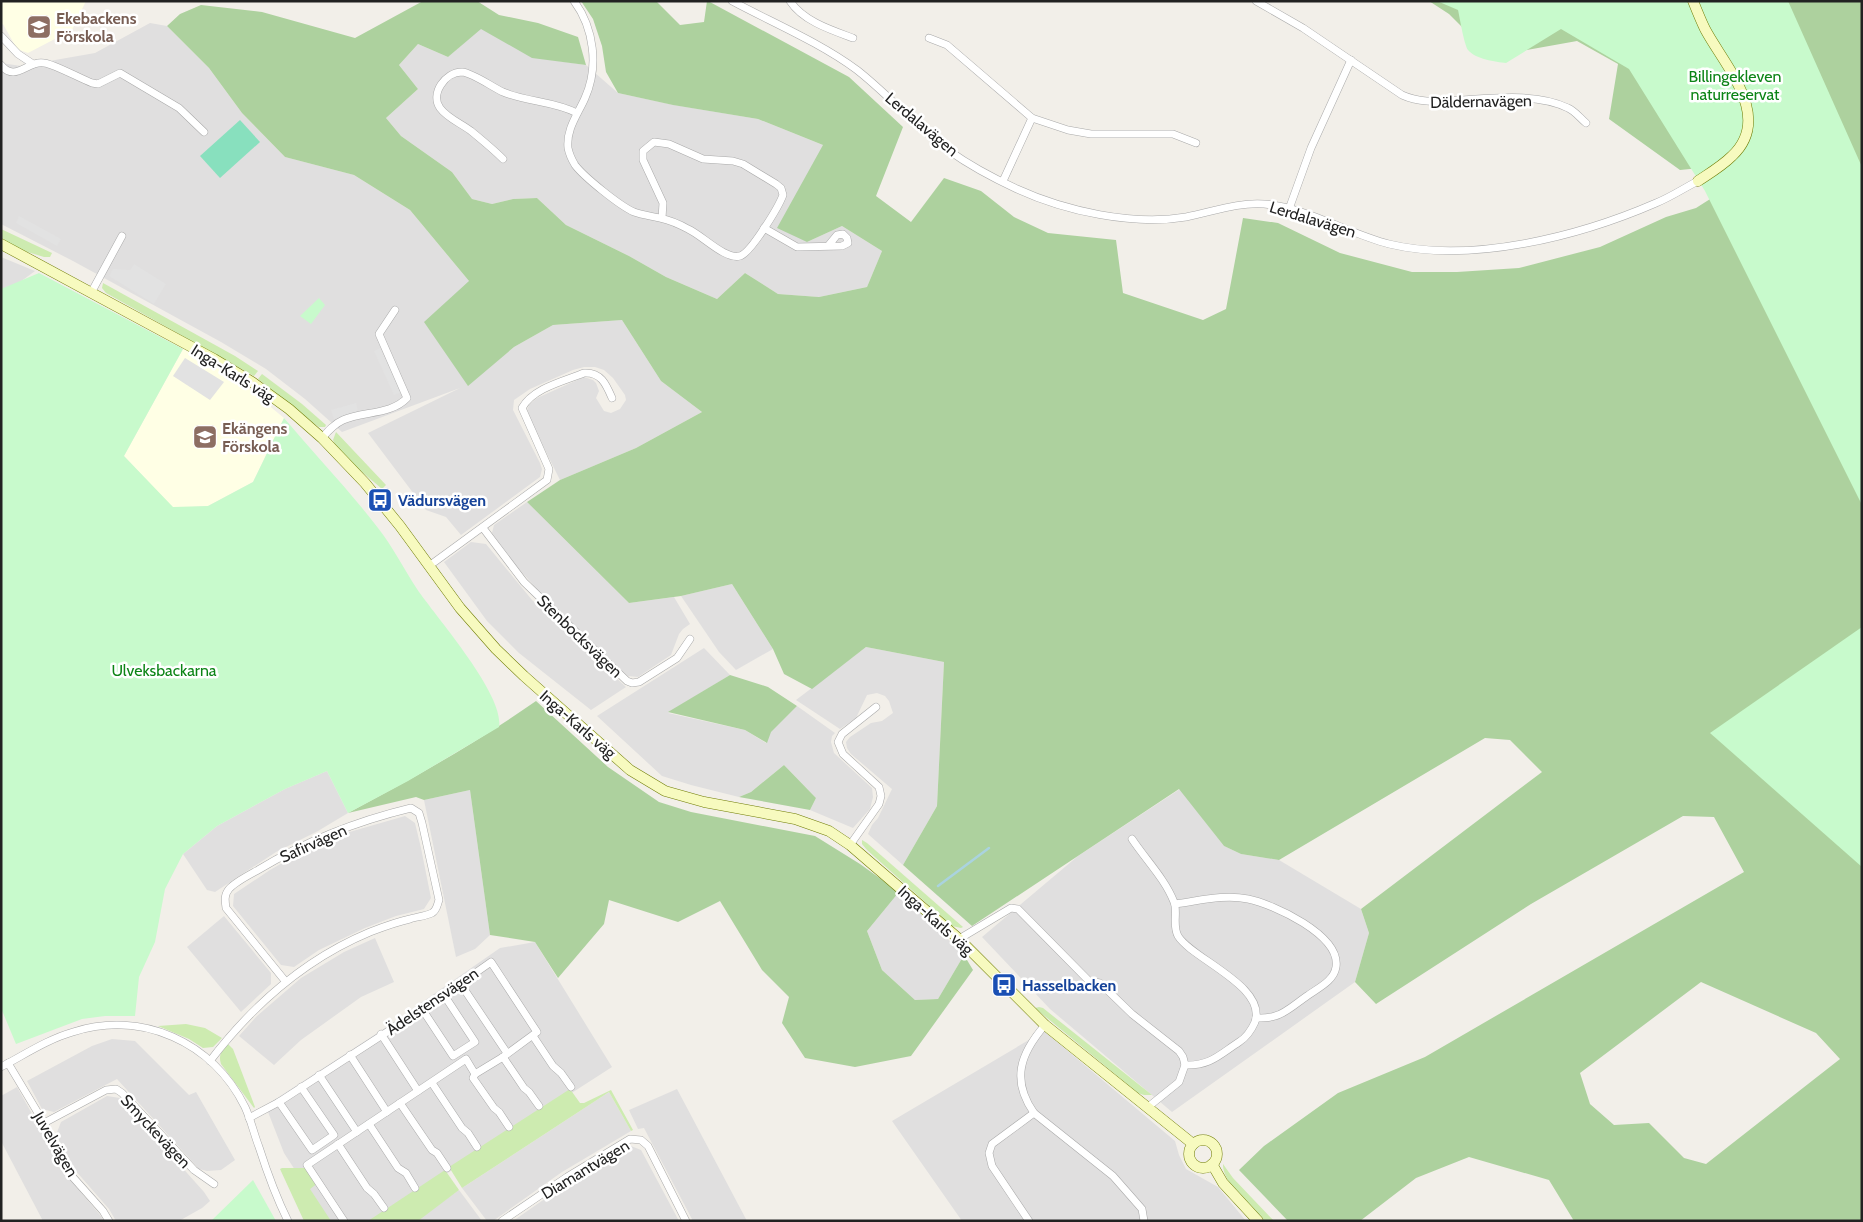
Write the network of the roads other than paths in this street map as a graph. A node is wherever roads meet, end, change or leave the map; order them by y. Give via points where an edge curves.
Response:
1 (574, 1) edge
2 (732, 1) edge
3 (790, 1) edge
4 (1256, 1) edge
5 (1693, 1) edge
6 (1, 36) edge
7 (853, 38) dead end
8 (929, 38) dead end
9 (1351, 60) junction
10 (33, 64) junction
11 (1, 65) edge
12 (577, 113) junction
13 (1032, 118) junction
14 (1586, 122) dead end
15 (204, 132) dead end
16 (1196, 143) dead end
17 (503, 159) dead end
18 (1003, 181) junction
19 (1698, 181) joint
20 (1289, 208) junction
21 (662, 218) junction
22 (764, 228) junction
23 (122, 236) dead end
24 (1, 244) edge
25 (828, 246) dead end
26 (91, 293) junction
27 (395, 310) dead end
28 (612, 398) dead end
29 (322, 438) junction
30 (483, 528) junction
31 (429, 566) junction
32 (690, 640) dead end
33 (876, 707) dead end
34 (1132, 839) dead end
35 (850, 845) junction
36 (1175, 904) junction
37 (959, 939) junction
38 (286, 982) junction
39 (460, 983) junction
40 (444, 995) junction
41 (422, 1009) junction
42 (1256, 1018) junction
43 (1045, 1025) junction
44 (381, 1034) junction
45 (533, 1036) junction
46 (461, 1051) junction
47 (350, 1055) junction
48 (505, 1055) junction
49 (466, 1059) junction
50 (210, 1061) junction
51 (5, 1065) edge
52 (1185, 1065) junction
53 (475, 1074) junction
54 (319, 1075) junction
55 (432, 1083) junction
56 (302, 1087) junction
57 (571, 1087) dead end
58 (418, 1091) junction
59 (279, 1102) junction
60 (400, 1103) junction
61 (540, 1106) dead end
62 (1148, 1107) junction
63 (387, 1112) junction
64 (1034, 1113) junction
65 (249, 1118) junction
66 (44, 1124) junction
67 (369, 1124) junction
68 (509, 1126) dead end
69 (357, 1132) junction
70 (323, 1142) junction
71 (338, 1144) junction
72 (1193, 1144) junction
73 (478, 1147) dead end
74 (329, 1150) junction
75 (1212, 1164) junction
76 (447, 1168) dead end
77 (214, 1184) dead end
78 (415, 1188) dead end
79 (384, 1208) dead end
80 (109, 1221) edge
81 (288, 1221) edge
82 (344, 1221) edge
83 (502, 1221) edge
84 (686, 1221) edge
85 (1029, 1221) edge
86 (1144, 1221) edge
87 (1258, 1221) edge

1 - 12 street via 590,34 593,64 585,97
2 - 18 street, Lerdalavägen via 854,68 948,150
3 - 7 street via 807,17
4 - 9 street, Däldernavägen
5 - 19 street, Lerdalavägen via 1705,29 1746,101 1749,119 1744,140 1733,156
6 - 10 street
8 - 13 street via 948,45
9 - 14 street, Däldernavägen via 1414,100 1515,98 1544,101 1570,108
9 - 20 street via 1311,148
10 - 11 street via 20,72 11,72
10 - 15 street via 45,63 92,84 120,73 179,108
12 - 17 street via 556,104 530,101 506,93 470,74 462,72 448,78 438,90 441,109
12 - 21 street via 568,136 568,148 576,166 623,206
13 - 16 street via 1091,134 1173,134
13 - 18 street
18 - 20 street, Lerdalavägen via 1062,206 1108,216 1184,217 1229,207 1263,204
19 - 20 street, Lerdalavägen via 1633,213 1562,236 1448,252 1390,244
21 - 22 street via 689,229 733,256 742,256 750,249
21 - 22 street via 662,203 643,160 643,151 654,142 669,144 703,159 733,160 782,188 784,195
22 - 25 street via 797,247
23 - 26 street
24 - 26 street, Inga-Karls väg
26 - 29 street, Inga-Karls väg via 252,382
27 - 29 street via 379,334 407,398 378,412 332,426
28 - 30 street via 597,375 584,373 526,399 522,408 524,416 546,459 547,480
29 - 31 street, Inga-Karls väg via 375,495
30 - 31 street
30 - 32 street, Stenbocksvägen via 524,582 632,683 639,682 677,658
31 - 35 street, Inga-Karls väg via 496,649 649,783 685,798 795,819 829,830
33 - 35 street via 842,734 838,742 843,754 879,787 881,796 879,804
34 - 36 street
35 - 37 street, Inga-Karls väg
36 - 42 street via 1176,932 1184,945 1231,977 1252,1001
36 - 42 street via 1222,897 1261,902 1303,923 1332,948 1336,968 1326,984 1276,1016
37 - 43 street, Inga-Karls väg
37 - 52 street via 1011,908 1018,909 1089,981 1100,983 1132,1014 1180,1051
38 - 38 street, Safirvägen via 338,947 369,932 432,913 437,908 439,900 419,813 411,808 392,812 316,838 229,889 224,899 226,908
38 - 50 street via 239,1026
39 - 40 street, Ädelstensvägen
39 - 45 street, Ädelstensvägen via 491,962 537,1032
39 - 48 street
40 - 41 street, Ädelstensvägen
40 - 46 street via 475,1042
41 - 44 street, Ädelstensvägen
41 - 46 street via 453,1056
42 - 52 street via 1247,1037 1204,1064
43 - 62 street, Inga-Karls väg
43 - 64 street via 1030,1043 1022,1063 1020,1085
44 - 47 street, Ädelstensvägen
44 - 58 street
45 - 48 street
45 - 57 street
46 - 49 street
47 - 54 street, Ädelstensvägen
47 - 63 street
48 - 53 street
48 - 61 street via 524,1088
49 - 53 street
49 - 55 street
50 - 51 street via 169,1035 124,1024 72,1032
50 - 65 street via 233,1088
51 - 66 street, Juvelvägen
52 - 62 street via 1179,1082
53 - 68 street via 473,1078
54 - 56 street, Ädelstensvägen
54 - 69 street
55 - 58 street
55 - 73 street
56 - 59 street, Ädelstensvägen
56 - 70 street via 334,1135
58 - 60 street
59 - 65 street, Ädelstensvägen
59 - 70 street via 312,1150
60 - 63 street
60 - 76 street
62 - 72 street, Inga-Karls väg
63 - 67 street
64 - 85 street via 992,1144 989,1153 992,1166
64 - 86 street via 1113,1176 1142,1209
65 - 81 street via 275,1194
66 - 77 street, Smyckevägen via 106,1090 116,1089 194,1170
66 - 80 street, Juvelvägen via 70,1174
67 - 69 street
67 - 78 street
69 - 71 street
70 - 74 street
71 - 74 street
71 - 79 street
72 - 75 street via 1189,1150 1193,1164 1200,1167
72 - 75 street via 1204,1140 1211,1142 1216,1149
74 - 82 street via 307,1165
75 - 87 street via 1223,1183
83 - 84 street, Diamantvägen via 630,1139 640,1140 648,1146

